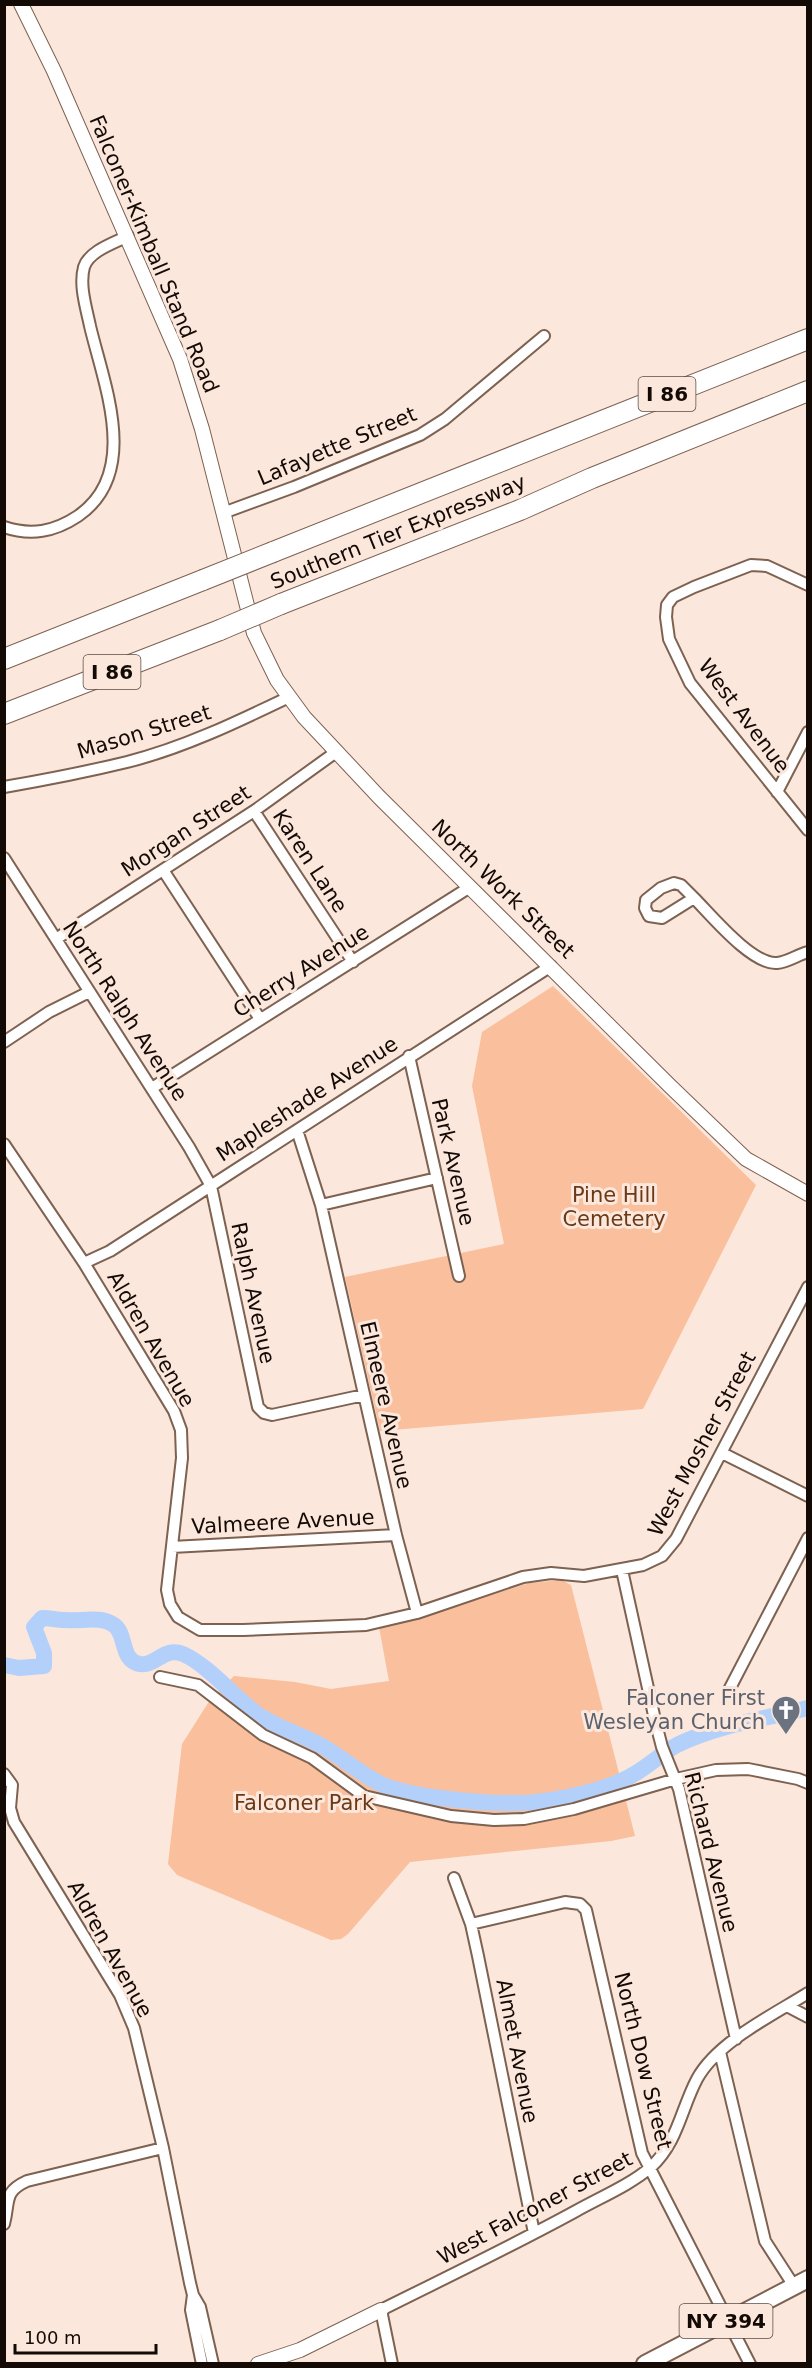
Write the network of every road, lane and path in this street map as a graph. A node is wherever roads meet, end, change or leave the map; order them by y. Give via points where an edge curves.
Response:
1 (21, 4) edge
2 (128, 236) junction
3 (544, 336) dead end
4 (807, 339) edge
5 (807, 391) edge
6 (223, 513) junction
7 (4, 527) edge
8 (235, 563) joint
9 (807, 585) edge
10 (4, 659) edge
11 (289, 697) junction
12 (4, 714) edge
13 (807, 732) edge
14 (336, 752) junction
15 (4, 787) edge
16 (777, 792) junction
17 (254, 811) junction
18 (807, 830) edge
19 (4, 858) edge
20 (162, 870) junction
21 (470, 887) junction
22 (694, 898) dead end
23 (56, 939) junction
24 (807, 952) edge
25 (353, 962) junction
26 (551, 966) junction
27 (89, 992) junction
28 (260, 1019) junction
29 (4, 1042) edge
30 (409, 1056) junction
31 (152, 1088) junction
32 (297, 1130) junction
33 (4, 1144) edge
34 (437, 1178) junction
35 (211, 1186) junction
36 (807, 1194) edge
37 (321, 1204) junction
38 (84, 1263) junction
39 (459, 1276) dead end
40 (807, 1287) edge
41 (364, 1395) junction
42 (722, 1453) junction
43 (807, 1496) edge
44 (396, 1535) junction
45 (807, 1538) edge
46 (172, 1548) junction
47 (622, 1570) junction
48 (175, 1613) joint
49 (417, 1613) junction
50 (160, 1677) dead end
51 (729, 1690) dead end
52 (4, 1774) edge
53 (675, 1779) junction
54 (807, 1783) edge
55 (454, 1878) dead end
56 (471, 1924) junction
57 (807, 1993) edge
58 (787, 2006) junction
59 (807, 2017) edge
60 (736, 2039) junction
61 (720, 2052) junction
62 (163, 2148) junction
63 (649, 2168) junction
64 (4, 2224) edge
65 (534, 2234) junction
66 (801, 2283) edge
67 (193, 2295) junction
68 (381, 2310) junction
69 (728, 2320) junction
70 (202, 2364) edge
71 (213, 2364) edge
72 (258, 2364) edge
73 (392, 2364) edge
74 (645, 2364) edge
75 (750, 2364) edge

1 - 2 street, Falconer-Kimball Stand Road
2 - 6 street, Falconer-Kimball Stand Road via 180,359
2 - 7 street via 92,255 84,266 85,305 112,420 115,447 109,477 92,503 69,522 37,533
3 - 6 street, Lafayette Street via 420,435
4 - 10 highway, Southern Tier Expressway / I 86, bridge
5 - 12 highway, Southern Tier Expressway / I 86, bridge
6 - 8 street, Falconer-Kimball Stand Road
8 - 11 street, North Work Street via 254,633
9 - 16 street, West Avenue via 767,566 742,567 673,597 667,605 669,639 690,683
11 - 14 street, North Work Street
11 - 15 street, Mason Street via 232,724 147,756
13 - 16 street
14 - 17 street, Morgan Street
14 - 21 street, North Work Street
16 - 18 street, West Avenue
17 - 20 street, Morgan Street
17 - 25 street, Karen Lane
19 - 23 street, North Ralph Avenue
20 - 23 street, Morgan Street
20 - 28 street
21 - 25 street, Cherry Avenue
21 - 26 street, North Work Street
22 - 24 street via 759,958 778,963
23 - 27 street, North Ralph Avenue
25 - 28 street, Cherry Avenue
26 - 30 street, Mapleshade Avenue
26 - 36 street, North Work Street via 746,1159
27 - 29 street via 49,1012
27 - 31 street, North Ralph Avenue
28 - 31 street, Cherry Avenue
30 - 32 street, Mapleshade Avenue
30 - 34 street, Park Avenue
31 - 35 street, North Ralph Avenue
32 - 35 street, Mapleshade Avenue
32 - 37 street, Elmeere Avenue
33 - 38 street, Aldren Avenue
34 - 37 street
34 - 39 street, Park Avenue
35 - 38 street, Mapleshade Avenue via 110,1251
35 - 41 street, Ralph Avenue via 258,1407 272,1415
37 - 41 street, Elmeere Avenue
38 - 46 street, Aldren Avenue via 169,1402 181,1430 182,1458
40 - 42 street, West Mosher Street
41 - 44 street, Elmeere Avenue
42 - 43 street
42 - 47 street, West Mosher Street via 670,1549 654,1560
44 - 46 street, Valmeere Avenue
44 - 49 street, Elmeere Avenue
45 - 51 street
46 - 48 street, Aldren Avenue via 167,1590
47 - 49 street, West Mosher Street via 584,1576 551,1573 524,1577
47 - 53 street, Richard Avenue via 662,1747
48 - 49 street, West Mosher Street via 191,1626 210,1631 360,1625
50 - 53 street via 198,1685 262,1735 312,1758 364,1796 440,1814 524,1819 574,1809
52 - 62 street, Aldren Avenue via 12,1785 10,1808 14,1822 130,2017
53 - 54 street via 734,1768
53 - 60 street, Richard Avenue
55 - 56 street, Almet Avenue
56 - 63 street, North Dow Street via 565,1902 580,1904 590,1920 637,2136
56 - 65 street, Almet Avenue
57 - 58 street, West Falconer Street
58 - 59 street
58 - 60 street, West Falconer Street
60 - 61 street, West Falconer Street
61 - 63 street, West Falconer Street via 696,2080 674,2139
61 - 66 street via 765,2241
62 - 64 street via 14,2187
62 - 67 street, Aldren Avenue
63 - 65 street, West Falconer Street
63 - 69 street, North Dow Street
65 - 68 street, West Falconer Street
66 - 69 main road, NY 394
67 - 70 street, Aldren Avenue via 191,2310
67 - 71 street, Aldren Avenue via 200,2307
68 - 72 street via 300,2350
68 - 73 street
69 - 74 main road, NY 394
69 - 75 street, North Dow Street

